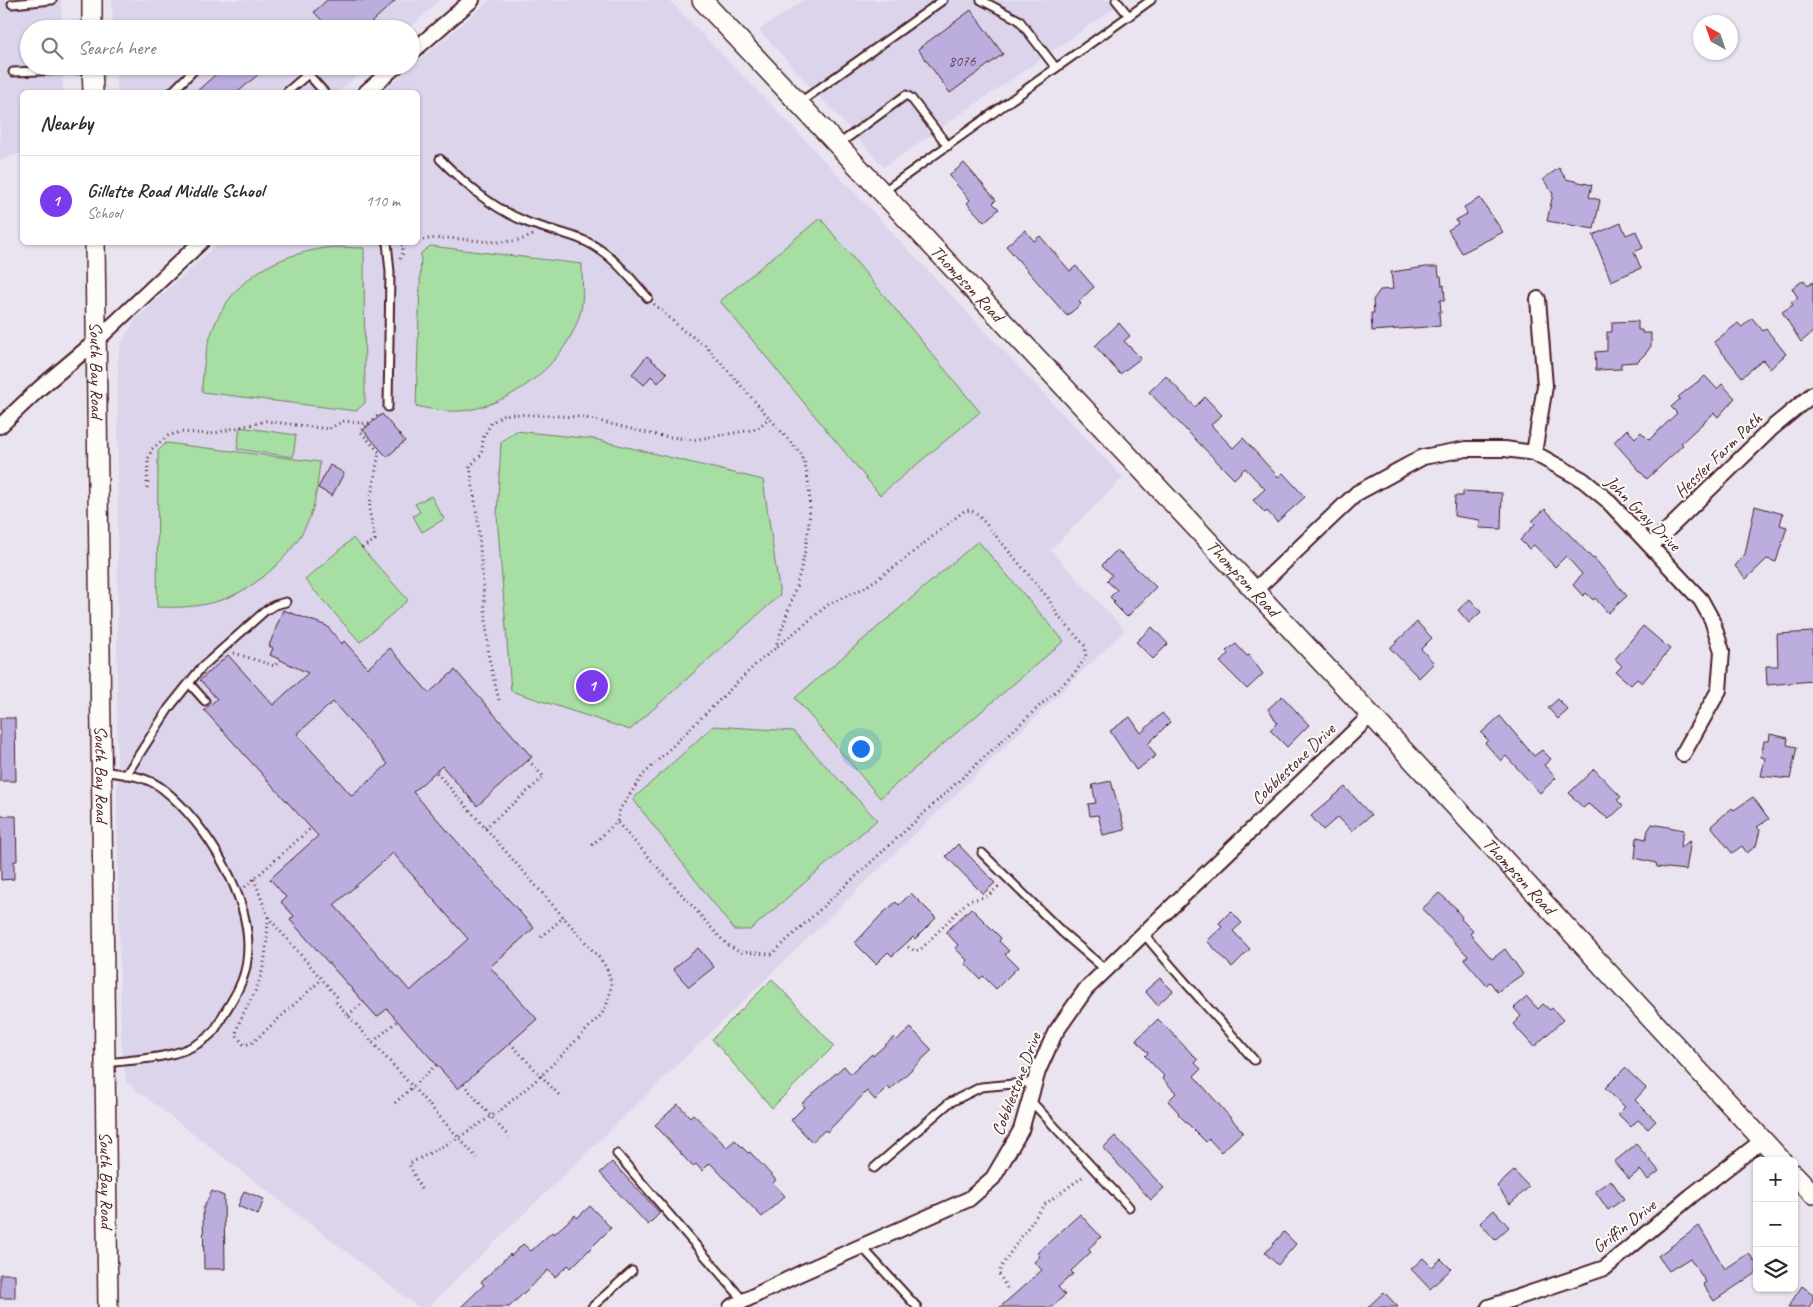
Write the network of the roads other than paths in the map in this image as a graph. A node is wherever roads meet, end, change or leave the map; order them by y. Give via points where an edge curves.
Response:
1 (52, 0) edge
2 (92, 0) edge
3 (472, 0) edge
4 (702, 0) edge
5 (943, 0) edge
6 (981, 0) edge
7 (1116, 0) edge
8 (1151, 0) edge
9 (12, 4) dead end
10 (1129, 16) junction
11 (92, 20) edge
12 (420, 45) edge
13 (1056, 68) junction
14 (13, 72) dead end
15 (20, 72) edge
16 (92, 75) edge
17 (189, 75) edge
18 (307, 75) edge
19 (309, 75) edge
20 (386, 75) edge
21 (93, 90) edge
22 (174, 90) edge
23 (289, 90) edge
24 (322, 90) edge
25 (368, 90) edge
26 (798, 104) junction
27 (837, 146) junction
28 (948, 146) junction
29 (440, 159) dead end
30 (882, 193) junction
31 (95, 245) edge
32 (198, 245) edge
33 (387, 245) edge
34 (648, 298) road end
35 (1538, 300) dead end
36 (96, 341) junction
37 (1813, 394) edge
38 (388, 407) road end
39 (0, 426) edge
40 (1534, 453) junction
41 (1651, 546) junction
42 (1254, 591) junction
43 (286, 602) dead end
44 (189, 682) junction
45 (205, 701) dead end
46 (1370, 715) junction
47 (1683, 754) dead end
48 (101, 771) junction
49 (126, 775) junction
50 (982, 852) dead end
51 (1144, 934) junction
52 (1106, 970) junction
53 (1254, 1060) dead end
54 (105, 1063) junction
55 (1035, 1082) junction
56 (1030, 1100) junction
57 (1763, 1140) junction
58 (617, 1154) dead end
59 (1778, 1157) edge
60 (874, 1168) dead end
61 (1798, 1178) edge
62 (1813, 1194) edge
63 (1129, 1207) dead end
64 (861, 1246) junction
65 (632, 1271) dead end
66 (744, 1301) junction
67 (108, 1307) edge
68 (592, 1307) edge
69 (731, 1307) edge
70 (917, 1307) edge
71 (1489, 1307) edge

1 - 9 lane
2 - 11 street
3 - 12 street
4 - 26 street, Thompson Road
5 - 26 lane
6 - 13 lane via 1019,20
7 - 10 lane
8 - 10 lane
10 - 13 lane
13 - 28 lane
14 - 15 lane
16 - 21 street
17 - 22 lane
18 - 23 lane
19 - 24 lane
20 - 25 street
26 - 27 street, Thompson Road
27 - 28 lane via 906,95
27 - 30 street, Thompson Road
28 - 30 lane
29 - 34 lane via 496,208 598,248 621,267
30 - 42 street, Thompson Road
31 - 36 street, South Bay Road
32 - 36 street
33 - 38 lane via 390,272
35 - 40 street via 1545,386
36 - 39 street
36 - 48 street, South Bay Road
37 - 41 street, Hessler Farm Path via 1772,428
40 - 41 street, John Gray Drive via 1583,480
40 - 42 street, John Gray Drive via 1466,449 1423,457 1357,493
41 - 47 street, John Gray Drive via 1701,600 1712,620 1722,651 1719,690
42 - 46 street, Thompson Road
43 - 44 lane via 265,611
44 - 45 lane
44 - 49 lane
46 - 51 street, Cobblestone Drive
46 - 57 street, Thompson Road
48 - 49 lane
48 - 54 street, South Bay Road
49 - 54 lane via 162,788 199,827 231,879 242,906 248,937 248,960 242,982 213,1032 167,1055
50 - 52 lane via 1062,932
51 - 52 street, Cobblestone Drive
51 - 53 lane
52 - 55 street, Cobblestone Drive via 1080,996 1060,1026
54 - 67 street, South Bay Road
55 - 56 street, Cobblestone Drive
55 - 60 lane via 980,1087 950,1103
56 - 63 lane
56 - 64 street, Cobblestone Drive via 1012,1149 993,1178 969,1199
57 - 59 street, Thompson Road
57 - 71 street, Griffin Drive via 1605,1268
58 - 66 lane
61 - 62 street
64 - 66 street, Cobblestone Drive
64 - 70 lane
65 - 68 lane
66 - 69 street, Cobblestone Drive

